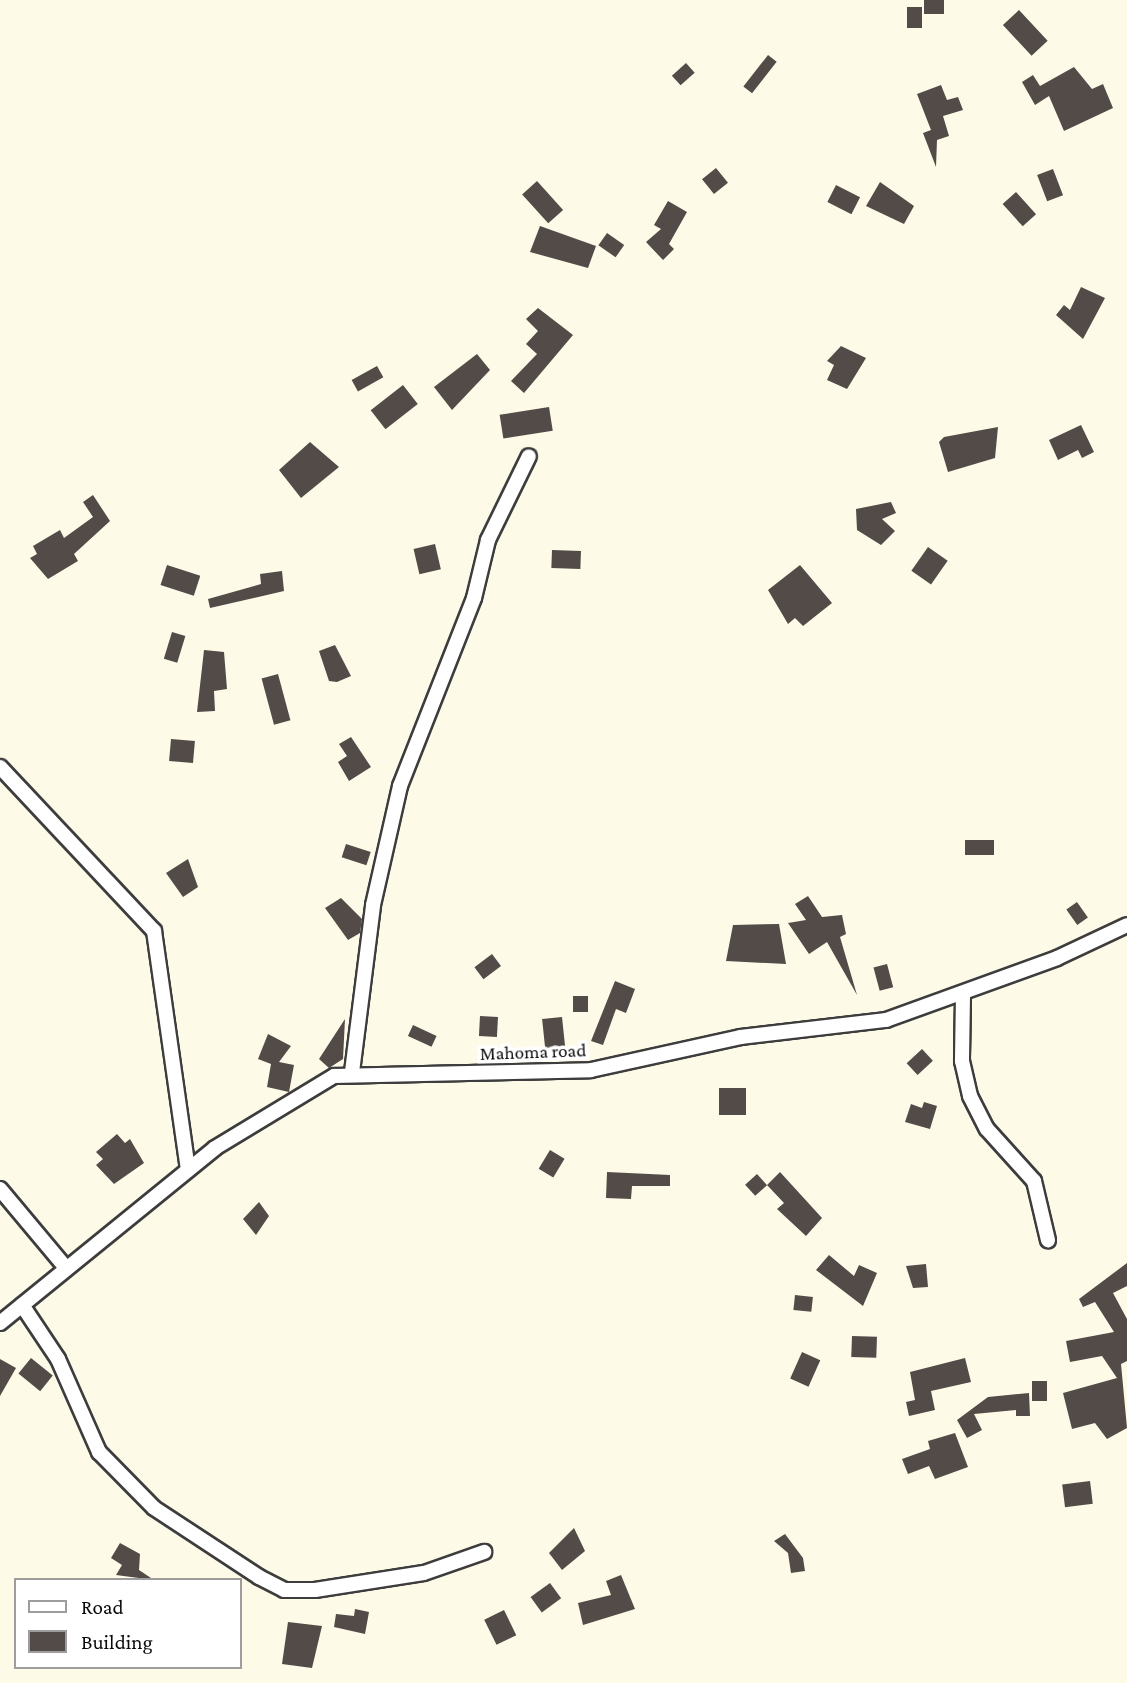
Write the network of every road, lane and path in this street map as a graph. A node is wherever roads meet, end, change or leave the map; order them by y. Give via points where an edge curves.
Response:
1 (528, 456) dead end
2 (0, 767) edge
3 (1127, 926) edge
4 (963, 995) junction
5 (352, 1072) junction
6 (188, 1170) junction
7 (0, 1188) edge
8 (1048, 1240) dead end
9 (66, 1268) junction
10 (22, 1305) junction
11 (0, 1323) edge
12 (484, 1552) dead end

1 - 5 street via 488,540 474,598 400,786 373,905
2 - 6 street via 154,931
3 - 4 street, Mahoma road
4 - 5 street, Mahoma road via 886,1020 741,1037 591,1070
4 - 8 street via 962,1062 970,1096 987,1129 1034,1181
5 - 6 street, Mahoma road via 317,1083
6 - 9 street, Mahoma road
7 - 9 street
9 - 10 street, Mahoma road
10 - 11 street, Mahoma road
10 - 12 street via 48,1341 99,1452 154,1508 259,1577 284,1590 315,1590 424,1573

